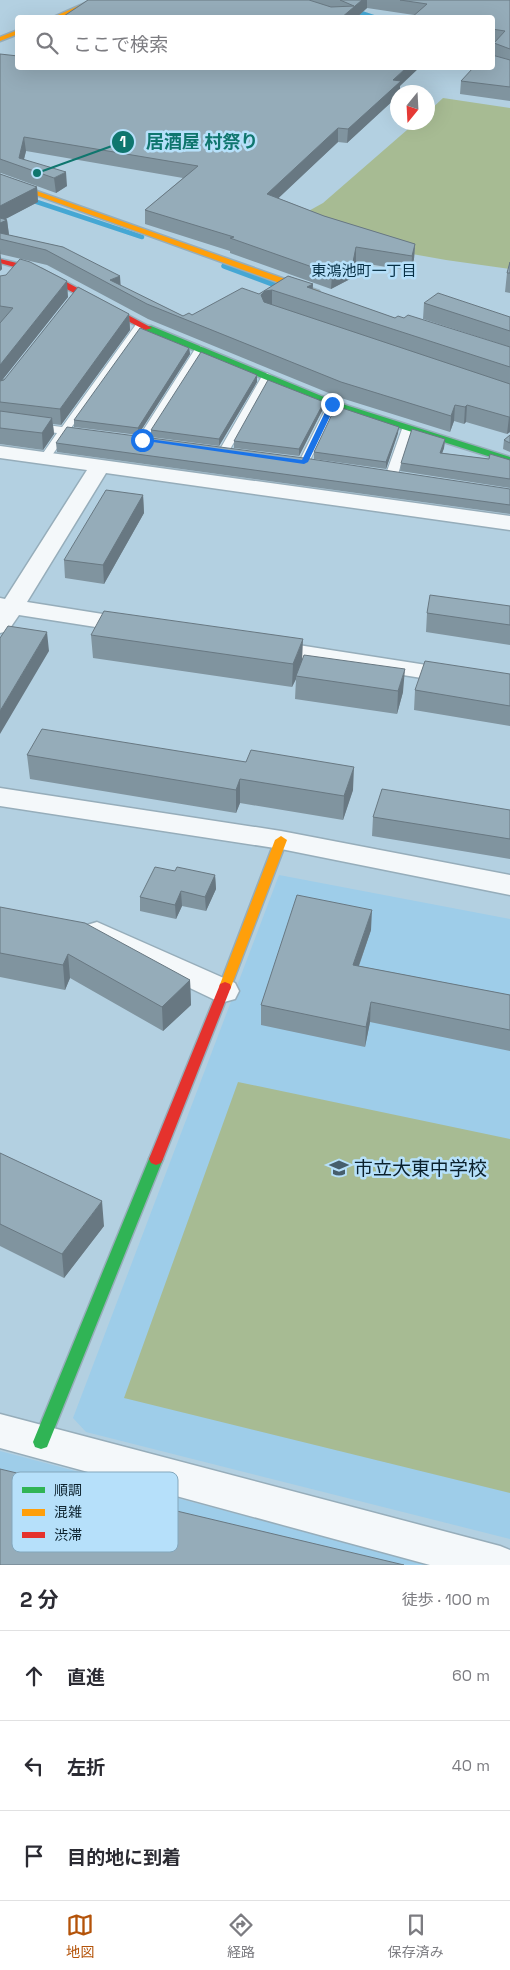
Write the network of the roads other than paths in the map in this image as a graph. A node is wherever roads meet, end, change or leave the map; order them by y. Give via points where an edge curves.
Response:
1 (97, 0) edge
2 (61, 15) edge
3 (15, 33) edge
4 (0, 39) edge
5 (0, 180) edge
6 (0, 261) edge
7 (327, 296) edge
8 (140, 325) junction
9 (200, 349) junction
10 (267, 376) junction
11 (332, 404) junction
12 (0, 422) edge
13 (63, 430) junction
14 (408, 430) junction
15 (93, 434) edge
16 (142, 440) edge
17 (0, 452) edge
18 (224, 452) edge
19 (44, 459) junction
20 (510, 460) edge
21 (305, 462) edge
22 (100, 466) junction
23 (392, 475) edge
24 (510, 523) edge
25 (4, 613) edge
26 (158, 630) edge
27 (246, 644) edge
28 (510, 685) edge
29 (0, 797) edge
30 (280, 840) junction
31 (510, 885) edge
32 (68, 927) edge
33 (224, 990) junction
34 (0, 1430) edge
35 (41, 1442) junction
36 (153, 1472) edge
37 (178, 1479) edge
38 (500, 1565) edge

1 - 2 street
3 - 4 street
5 - 7 street
6 - 8 street via 12,272 39,271 76,296
8 - 9 street
8 - 13 lane
9 - 10 street
9 - 16 lane
10 - 11 street
10 - 18 lane
11 - 14 street
11 - 21 lane
12 - 13 lane
13 - 15 lane
13 - 19 lane
14 - 20 street
14 - 23 lane
17 - 19 street
19 - 22 street
22 - 24 street
22 - 25 street
25 - 26 street
27 - 28 street
29 - 30 street
30 - 31 street
30 - 33 street
32 - 33 street via 98,932
33 - 35 street
34 - 35 street
35 - 36 street
37 - 38 street

